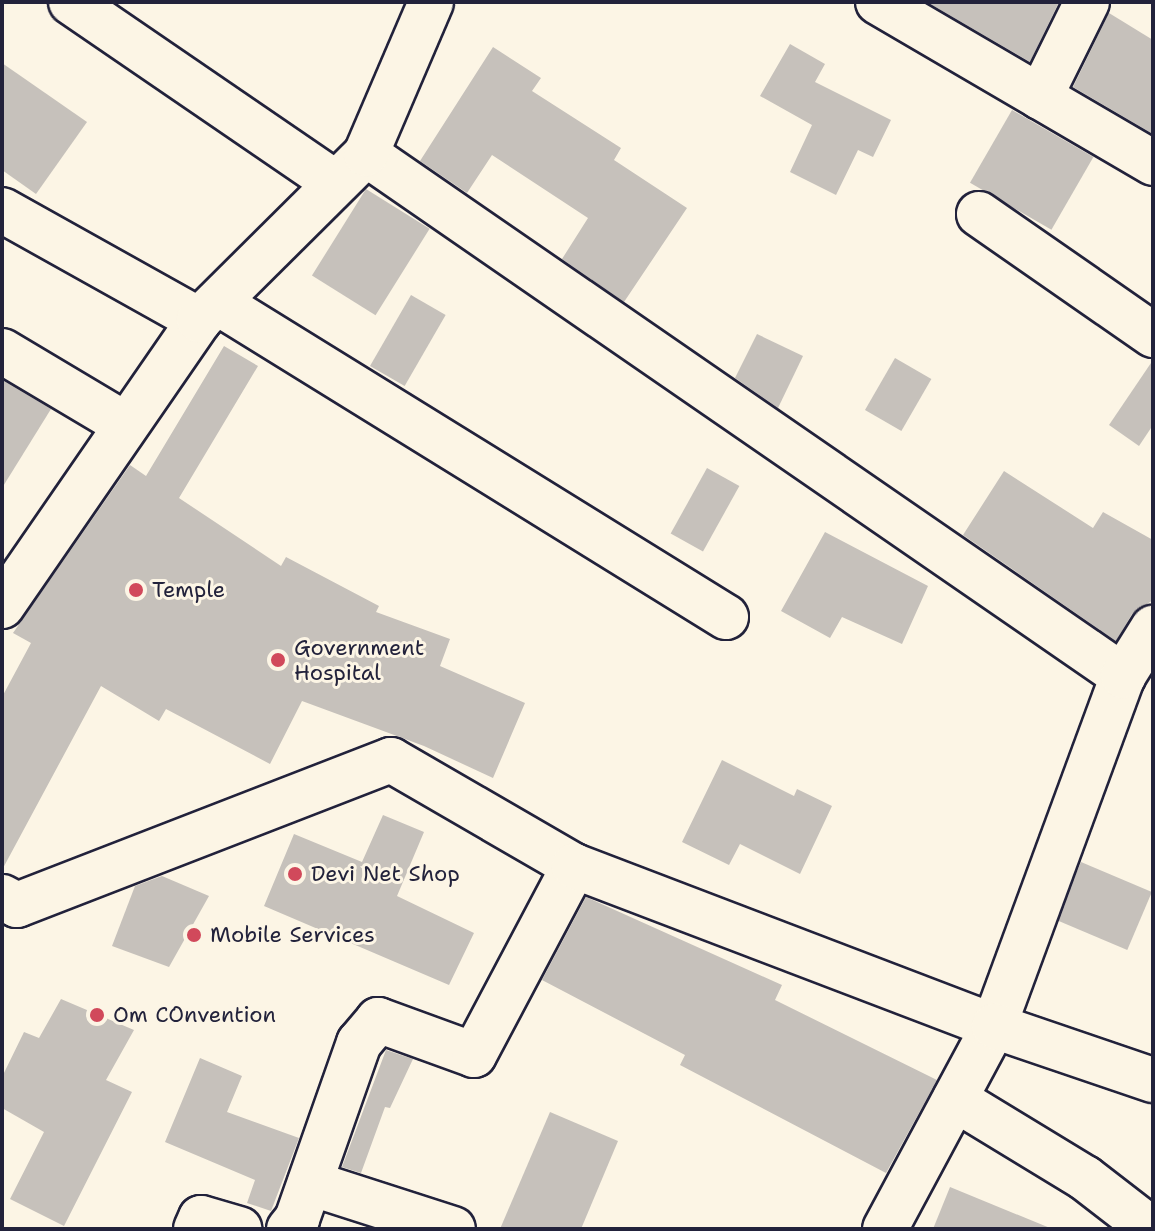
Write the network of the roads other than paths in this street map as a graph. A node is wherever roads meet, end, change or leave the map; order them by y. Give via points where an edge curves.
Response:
1 (71, 2) edge
2 (431, 2) edge
3 (878, 2) edge
4 (1087, 2) edge
5 (1040, 97) junction
6 (366, 154) junction
7 (1153, 163) edge
8 (335, 183) junction
9 (2, 210) edge
10 (979, 214) dead end
11 (209, 312) junction
12 (1153, 335) edge
13 (2, 351) edge
14 (123, 423) junction
15 (2, 606) edge
16 (726, 617) dead end
17 (1142, 653) edge
18 (574, 866) junction
19 (2, 897) edge
20 (994, 1026) junction
21 (1153, 1080) edge
22 (955, 1099) junction
23 (310, 1183) junction
24 (196, 1229) edge
25 (239, 1229) edge
26 (289, 1229) edge
27 (453, 1229) edge
28 (885, 1229) edge
29 (1151, 1229) edge

1 - 8 street
2 - 6 street
3 - 5 street
4 - 5 street
5 - 7 street
6 - 8 street
6 - 17 street
8 - 11 street
9 - 11 street
10 - 12 street
11 - 14 street
11 - 16 street
13 - 14 street
14 - 15 street
17 - 20 street
18 - 19 street via 391,760 17,905
18 - 20 street
18 - 23 street via 474,1055 378,1020 359,1043
20 - 21 street
20 - 22 street
22 - 28 street
22 - 29 street via 1085,1178
23 - 26 street
23 - 27 street
24 - 25 street via 201,1218

